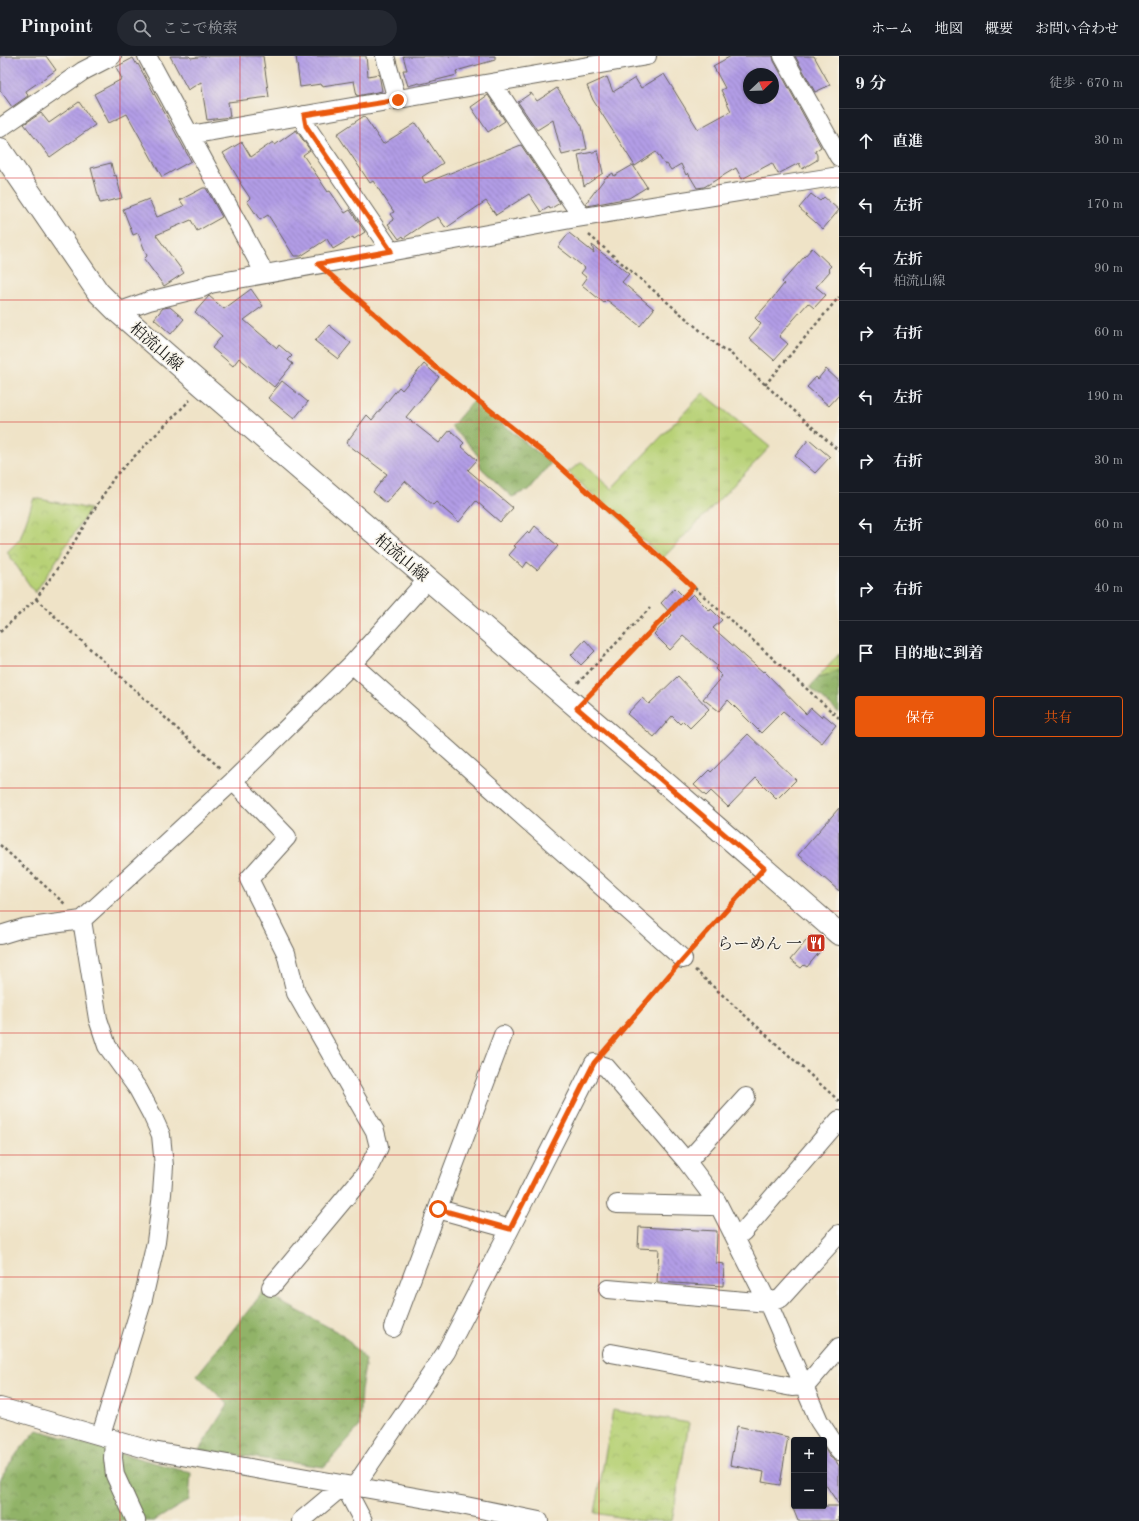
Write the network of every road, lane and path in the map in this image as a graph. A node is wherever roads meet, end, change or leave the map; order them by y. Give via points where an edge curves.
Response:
1 (112, 56) edge
2 (147, 56) edge
3 (385, 56) edge
4 (647, 56) edge
5 (783, 56) edge
6 (493, 84) junction
7 (398, 100) junction
8 (304, 115) junction
9 (0, 128) edge
10 (190, 135) junction
11 (0, 149) edge
12 (839, 158) edge
13 (839, 176) edge
14 (576, 218) junction
15 (391, 251) junction
16 (318, 264) junction
17 (265, 274) junction
18 (839, 297) edge
19 (118, 312) junction
20 (765, 385) junction
21 (203, 386) junction
22 (839, 451) edge
23 (428, 579) junction
24 (693, 587) junction
25 (36, 599) junction
26 (650, 608) dead end
27 (0, 632) edge
28 (352, 664) junction
29 (571, 702) junction
30 (839, 718) edge
31 (233, 780) junction
32 (0, 845) edge
33 (764, 868) junction
34 (82, 920) junction
35 (839, 934) edge
36 (0, 935) edge
37 (683, 959) junction
38 (503, 1035) dead end
39 (594, 1063) junction
40 (746, 1096) dead end
41 (839, 1101) edge
42 (839, 1120) edge
43 (687, 1162) junction
44 (717, 1202) junction
45 (617, 1204) dead end
46 (438, 1209) junction
47 (510, 1229) junction
48 (839, 1234) edge
49 (735, 1236) junction
50 (271, 1287) dead end
51 (608, 1289) dead end
52 (768, 1303) junction
53 (392, 1328) dead end
54 (839, 1347) edge
55 (611, 1353) dead end
56 (803, 1386) junction
57 (0, 1407) edge
58 (108, 1437) junction
59 (839, 1451) edge
60 (349, 1486) junction
61 (136, 1521) edge
62 (301, 1521) edge
63 (363, 1521) edge
64 (539, 1521) edge

1 - 9 street via 83,71
2 - 10 street
3 - 7 street
4 - 6 street
5 - 12 street
6 - 7 street
6 - 14 street
7 - 8 street
8 - 10 street
8 - 15 street via 306,126
10 - 17 street
11 - 19 main road, 柏流山線 via 98,292
13 - 14 street
14 - 15 street
14 - 20 path via 722,350 729,352
15 - 16 street
16 - 17 street
16 - 24 path via 433,365 548,456
17 - 19 street via 210,284 149,300
18 - 20 path
19 - 21 main road, 柏流山線
20 - 22 path
21 - 23 main road, 柏流山線
21 - 25 path via 115,476
23 - 28 street
23 - 29 main road, 柏流山線
24 - 29 path
24 - 30 path
25 - 27 path
25 - 31 path
26 - 29 path
28 - 31 street
28 - 37 street
29 - 33 main road, 柏流山線
31 - 34 street
31 - 50 street via 287,836 249,879 286,953 296,993 375,1131 379,1147 366,1173
32 - 34 path
33 - 35 main road, 柏流山線
33 - 37 path
34 - 36 street via 23,928
34 - 58 street via 98,1019 107,1046 138,1089 152,1115 160,1135 164,1166 156,1242
37 - 39 path
37 - 41 path
38 - 46 street
39 - 43 street via 606,1067
39 - 47 street
40 - 43 street
42 - 49 street via 743,1232
43 - 44 street
44 - 45 street via 711,1206
44 - 49 street
46 - 47 street
46 - 53 street
47 - 60 street via 446,1352
48 - 52 street via 781,1298
49 - 52 street
51 - 52 street
52 - 56 street
54 - 56 street
55 - 56 street
56 - 59 street via 819,1421
57 - 58 street
58 - 60 street via 153,1451
58 - 61 street via 115,1475
60 - 62 street
60 - 63 street
60 - 64 street

